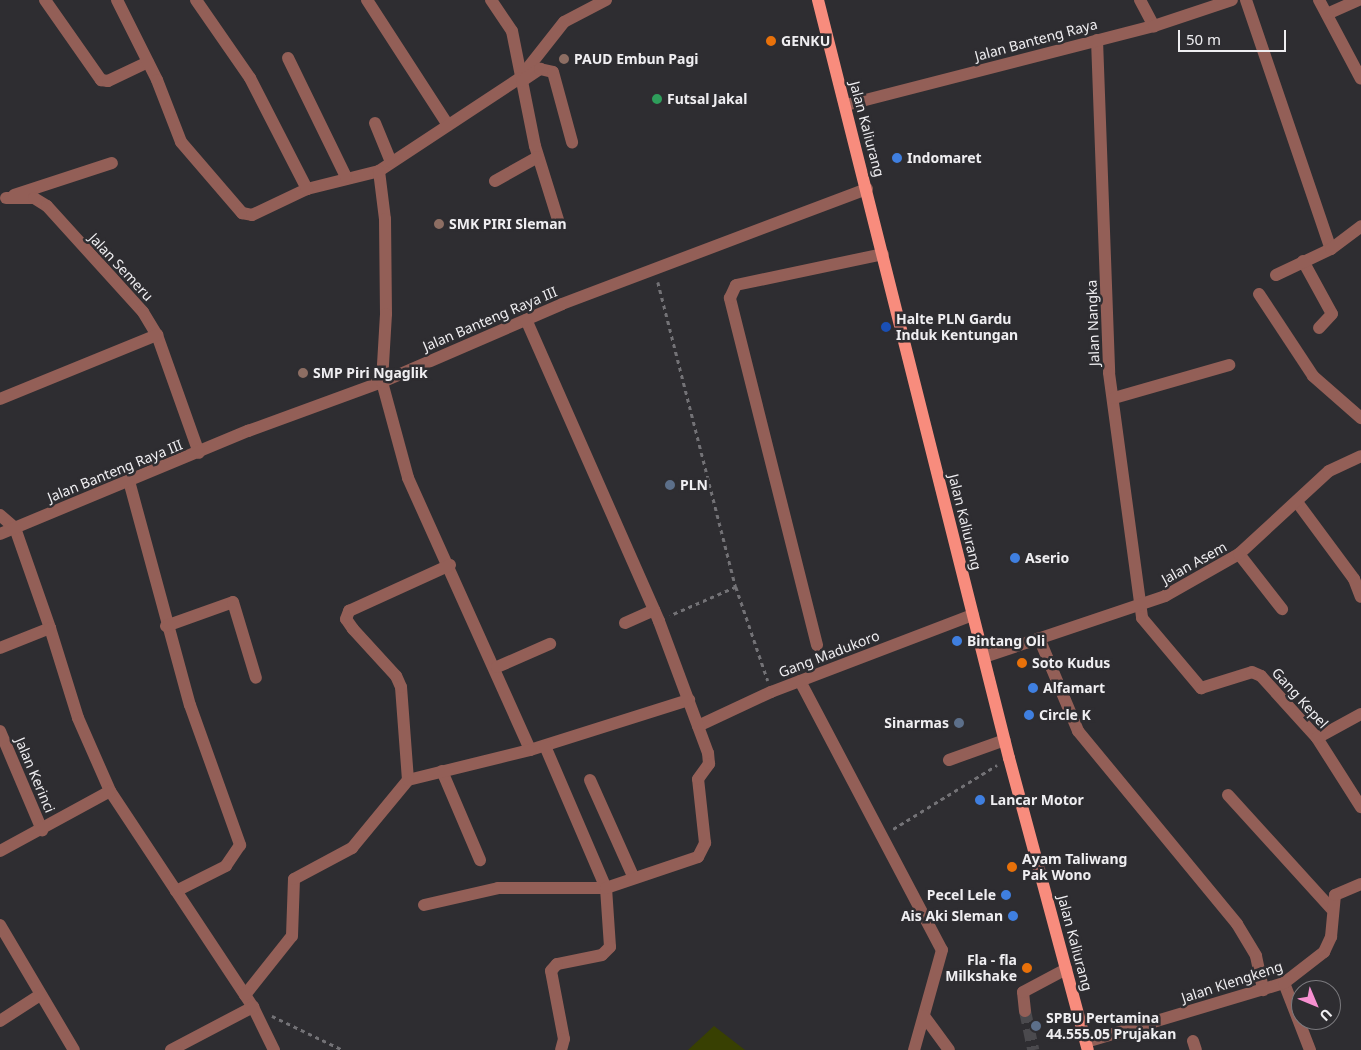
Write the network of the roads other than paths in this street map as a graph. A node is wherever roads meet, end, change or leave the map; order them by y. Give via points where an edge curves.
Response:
1 (45, 0) edge
2 (117, 0) edge
3 (196, 0) edge
4 (368, 0) edge
5 (491, 0) edge
6 (606, 0) edge
7 (818, 0) edge
8 (1140, 0) edge
9 (1232, 0) edge
10 (1246, 0) edge
11 (1319, 0) edge
12 (1359, 0) edge
13 (1327, 14) junction
14 (1154, 26) junction
15 (1098, 40) junction
16 (288, 58) dead end
17 (148, 62) junction
18 (1361, 79) edge
19 (520, 80) junction
20 (846, 105) junction
21 (375, 123) dead end
22 (448, 125) junction
23 (572, 142) dead end
24 (538, 157) junction
25 (391, 162) junction
26 (112, 163) dead end
27 (379, 171) junction
28 (346, 177) junction
29 (495, 181) dead end
30 (307, 189) junction
31 (868, 189) junction
32 (3, 199) edge
33 (559, 223) dead end
34 (1361, 226) edge
35 (1331, 249) junction
36 (883, 254) junction
37 (1303, 261) junction
38 (1276, 274) dead end
39 (1259, 294) dead end
40 (526, 320) junction
41 (1320, 328) dead end
42 (157, 335) junction
43 (1229, 365) dead end
44 (382, 382) junction
45 (1114, 398) junction
46 (0, 399) edge
47 (1361, 418) edge
48 (205, 450) junction
49 (1361, 456) edge
50 (129, 481) junction
51 (1297, 502) junction
52 (0, 515) edge
53 (15, 528) junction
54 (0, 534) edge
55 (1239, 554) junction
56 (450, 564) junction
57 (1361, 597) edge
58 (1140, 603) junction
59 (1282, 609) dead end
60 (657, 615) junction
61 (973, 615) junction
62 (625, 623) dead end
63 (166, 626) junction
64 (50, 628) junction
65 (1039, 638) junction
66 (550, 644) dead end
67 (817, 645) dead end
68 (0, 648) edge
69 (984, 657) junction
70 (497, 668) junction
71 (256, 678) dead end
72 (800, 681) junction
73 (690, 700) junction
74 (1361, 714) edge
75 (698, 726) junction
76 (0, 731) edge
77 (1317, 738) junction
78 (1005, 740) junction
79 (545, 746) junction
80 (530, 750) junction
81 (949, 760) dead end
82 (442, 771) junction
83 (408, 780) junction
84 (590, 780) dead end
85 (110, 791) junction
86 (1228, 794) dead end
87 (1361, 807) edge
88 (42, 830) junction
89 (0, 851) edge
90 (480, 860) dead end
91 (633, 876) junction
92 (1361, 884) edge
93 (606, 888) junction
94 (176, 892) junction
95 (424, 905) dead end
96 (1331, 908) junction
97 (0, 925) edge
98 (1066, 969) junction
99 (1284, 984) junction
100 (1263, 990) junction
101 (40, 995) junction
102 (245, 995) junction
103 (253, 1006) junction
104 (1025, 1011) tunnel mouth
105 (924, 1016) junction
106 (0, 1021) edge
107 (1087, 1046) edge
108 (74, 1050) edge
109 (171, 1050) edge
110 (274, 1050) edge
111 (560, 1050) edge
112 (914, 1050) edge
113 (949, 1050) edge
114 (1310, 1050) edge

1 - 17 street via 101,80 108,82
2 - 17 street
3 - 30 street via 250,78
4 - 22 street
5 - 19 street via 512,32
6 - 19 street via 564,22
7 - 20 main road, Jalan Kaliurang
8 - 14 street
9 - 14 street, Jalan Banteng Raya
10 - 35 street
11 - 13 street
12 - 13 street
13 - 18 street
14 - 15 street, Jalan Banteng Raya
15 - 20 street, Jalan Banteng Raya
15 - 45 street, Jalan Nangka via 1105,311
16 - 28 street
17 - 30 street via 181,142 242,213 252,215
19 - 22 street
19 - 23 street via 540,69 553,72
19 - 24 street
20 - 31 main road, Jalan Kaliurang
21 - 25 street
22 - 25 street
24 - 29 street
24 - 33 street
25 - 27 street
26 - 32 street, Jalan Semeru
27 - 28 street
27 - 44 street via 386,257
28 - 30 street
31 - 36 main road, Jalan Kaliurang
31 - 40 street, Jalan Banteng Raya III
32 - 42 street, Jalan Semeru via 34,198 47,206 143,312
34 - 35 street
35 - 37 street
36 - 61 main road, Jalan Kaliurang
36 - 67 street via 736,285 730,298
37 - 38 street
37 - 41 street via 1332,314
39 - 47 street via 1314,376
40 - 44 street, Jalan Banteng Raya III
40 - 60 street
42 - 46 street
42 - 48 street, Jalan Semeru
43 - 45 street
44 - 48 street, Jalan Banteng Raya III
44 - 56 street via 408,478
45 - 58 street, Jalan Nangka
48 - 50 street, Jalan Banteng Raya III
49 - 51 street, Jalan Asem via 1329,470
50 - 53 street, Jalan Banteng Raya III
50 - 63 street
51 - 55 street, Jalan Asem
51 - 57 street via 1354,580
52 - 53 street
53 - 54 street, Jalan Banteng Raya III
53 - 64 street
55 - 58 street, Jalan Asem via 1166,596
55 - 59 street
56 - 70 street
56 - 83 street via 356,606 346,619 401,688
58 - 65 street, Jalan Asem
58 - 77 street, Gang Kepel via 1142,618 1201,688 1256,673
60 - 62 street
60 - 73 street
61 - 69 main road, Jalan Kaliurang
61 - 72 street, Gang Madukoro
63 - 71 street via 233,602
63 - 94 street via 209,766 233,818 240,845 226,866
64 - 68 street
64 - 85 street via 78,718
65 - 69 street, Jalan Asem
65 - 100 street via 1078,731 1238,924 1256,956
66 - 70 street
69 - 78 main road, Jalan Kaliurang
70 - 80 street
72 - 75 street, Gang Madukoro
72 - 105 street via 942,950
73 - 75 street
73 - 79 street
74 - 77 street
75 - 91 street via 709,764 698,779 703,852
76 - 88 street, Jalan Kerinci
77 - 87 street, Gang Kepel
78 - 81 street
78 - 98 main road, Jalan Kaliurang
79 - 80 street
79 - 93 street
80 - 82 street
82 - 83 street
82 - 90 street
83 - 102 street via 352,848 294,879 289,941
84 - 91 street
85 - 88 street
85 - 94 street
86 - 96 street
88 - 89 street
91 - 93 street
92 - 96 street via 1335,895
93 - 95 street via 498,888
93 - 111 street via 608,952 557,964 551,972 564,1040
94 - 102 street
96 - 99 street, Jalan Klengkeng via 1331,937 1324,952
97 - 101 street
98 - 104 street via 1022,992
98 - 107 main road, Jalan Kaliurang
99 - 100 street, Jalan Klengkeng
99 - 114 street
100 - 107 street, Jalan Klengkeng
101 - 106 street
101 - 108 street
102 - 103 street
103 - 109 street
103 - 110 street
105 - 112 street
105 - 113 street

